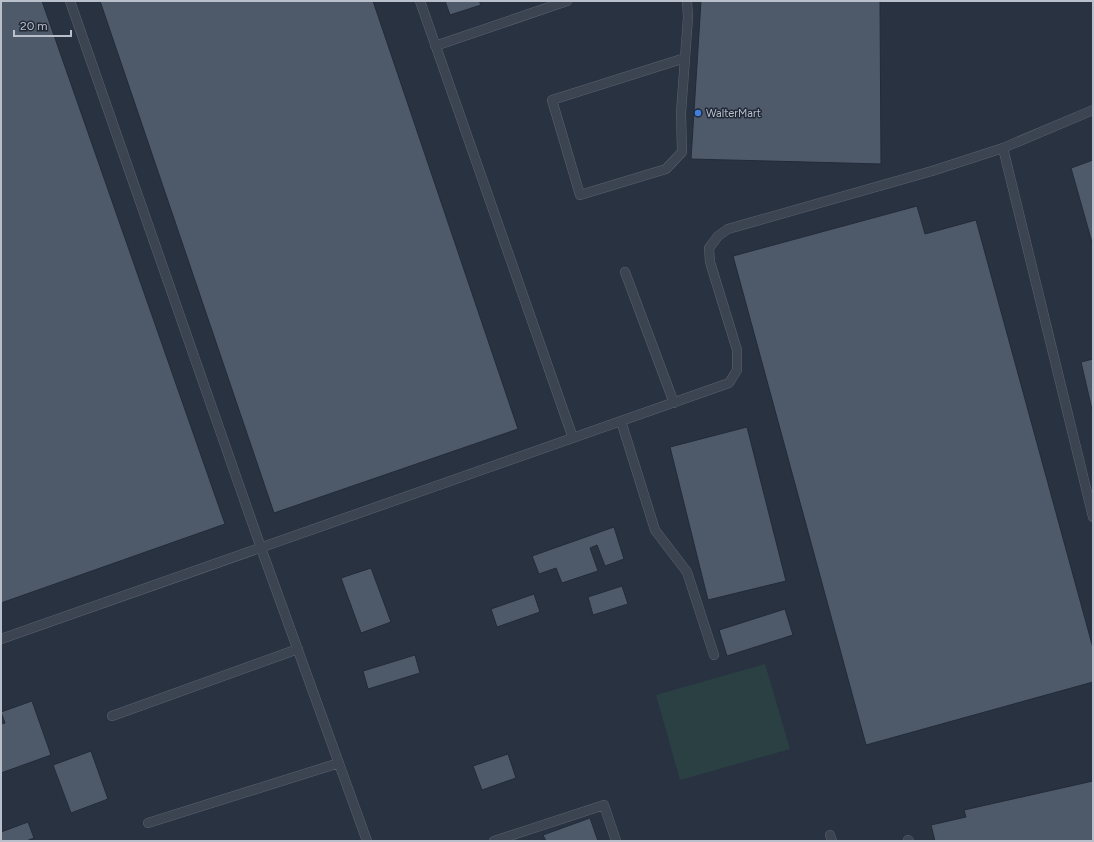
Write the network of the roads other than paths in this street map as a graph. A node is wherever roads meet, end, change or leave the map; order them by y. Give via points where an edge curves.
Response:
1 (70, 1) edge
2 (420, 1) edge
3 (567, 1) edge
4 (687, 1) edge
5 (435, 46) junction
6 (685, 58) junction
7 (1093, 110) edge
8 (1003, 148) junction
9 (625, 272) dead end
10 (674, 403) junction
11 (621, 421) junction
12 (573, 438) junction
13 (1093, 517) edge
14 (261, 548) junction
15 (1, 639) edge
16 (298, 649) junction
17 (714, 655) dead end
18 (112, 716) dead end
19 (339, 763) junction
20 (148, 823) dead end
21 (367, 841) edge
22 (494, 841) edge
23 (616, 841) edge

1 - 14 lane
2 - 5 lane
3 - 5 lane
4 - 6 lane
5 - 12 lane
6 - 6 lane via 552,100 580,195 666,169 682,152 681,113
7 - 8 lane
8 - 10 lane via 932,171 728,229 718,236 709,248 710,262 737,350 737,370 729,383
8 - 13 lane
9 - 10 lane
10 - 11 lane
11 - 12 lane
11 - 17 lane via 655,530 687,572
12 - 14 lane
14 - 15 lane
14 - 16 lane
16 - 18 lane
16 - 19 lane
19 - 20 lane
19 - 21 lane
22 - 23 lane via 604,805

